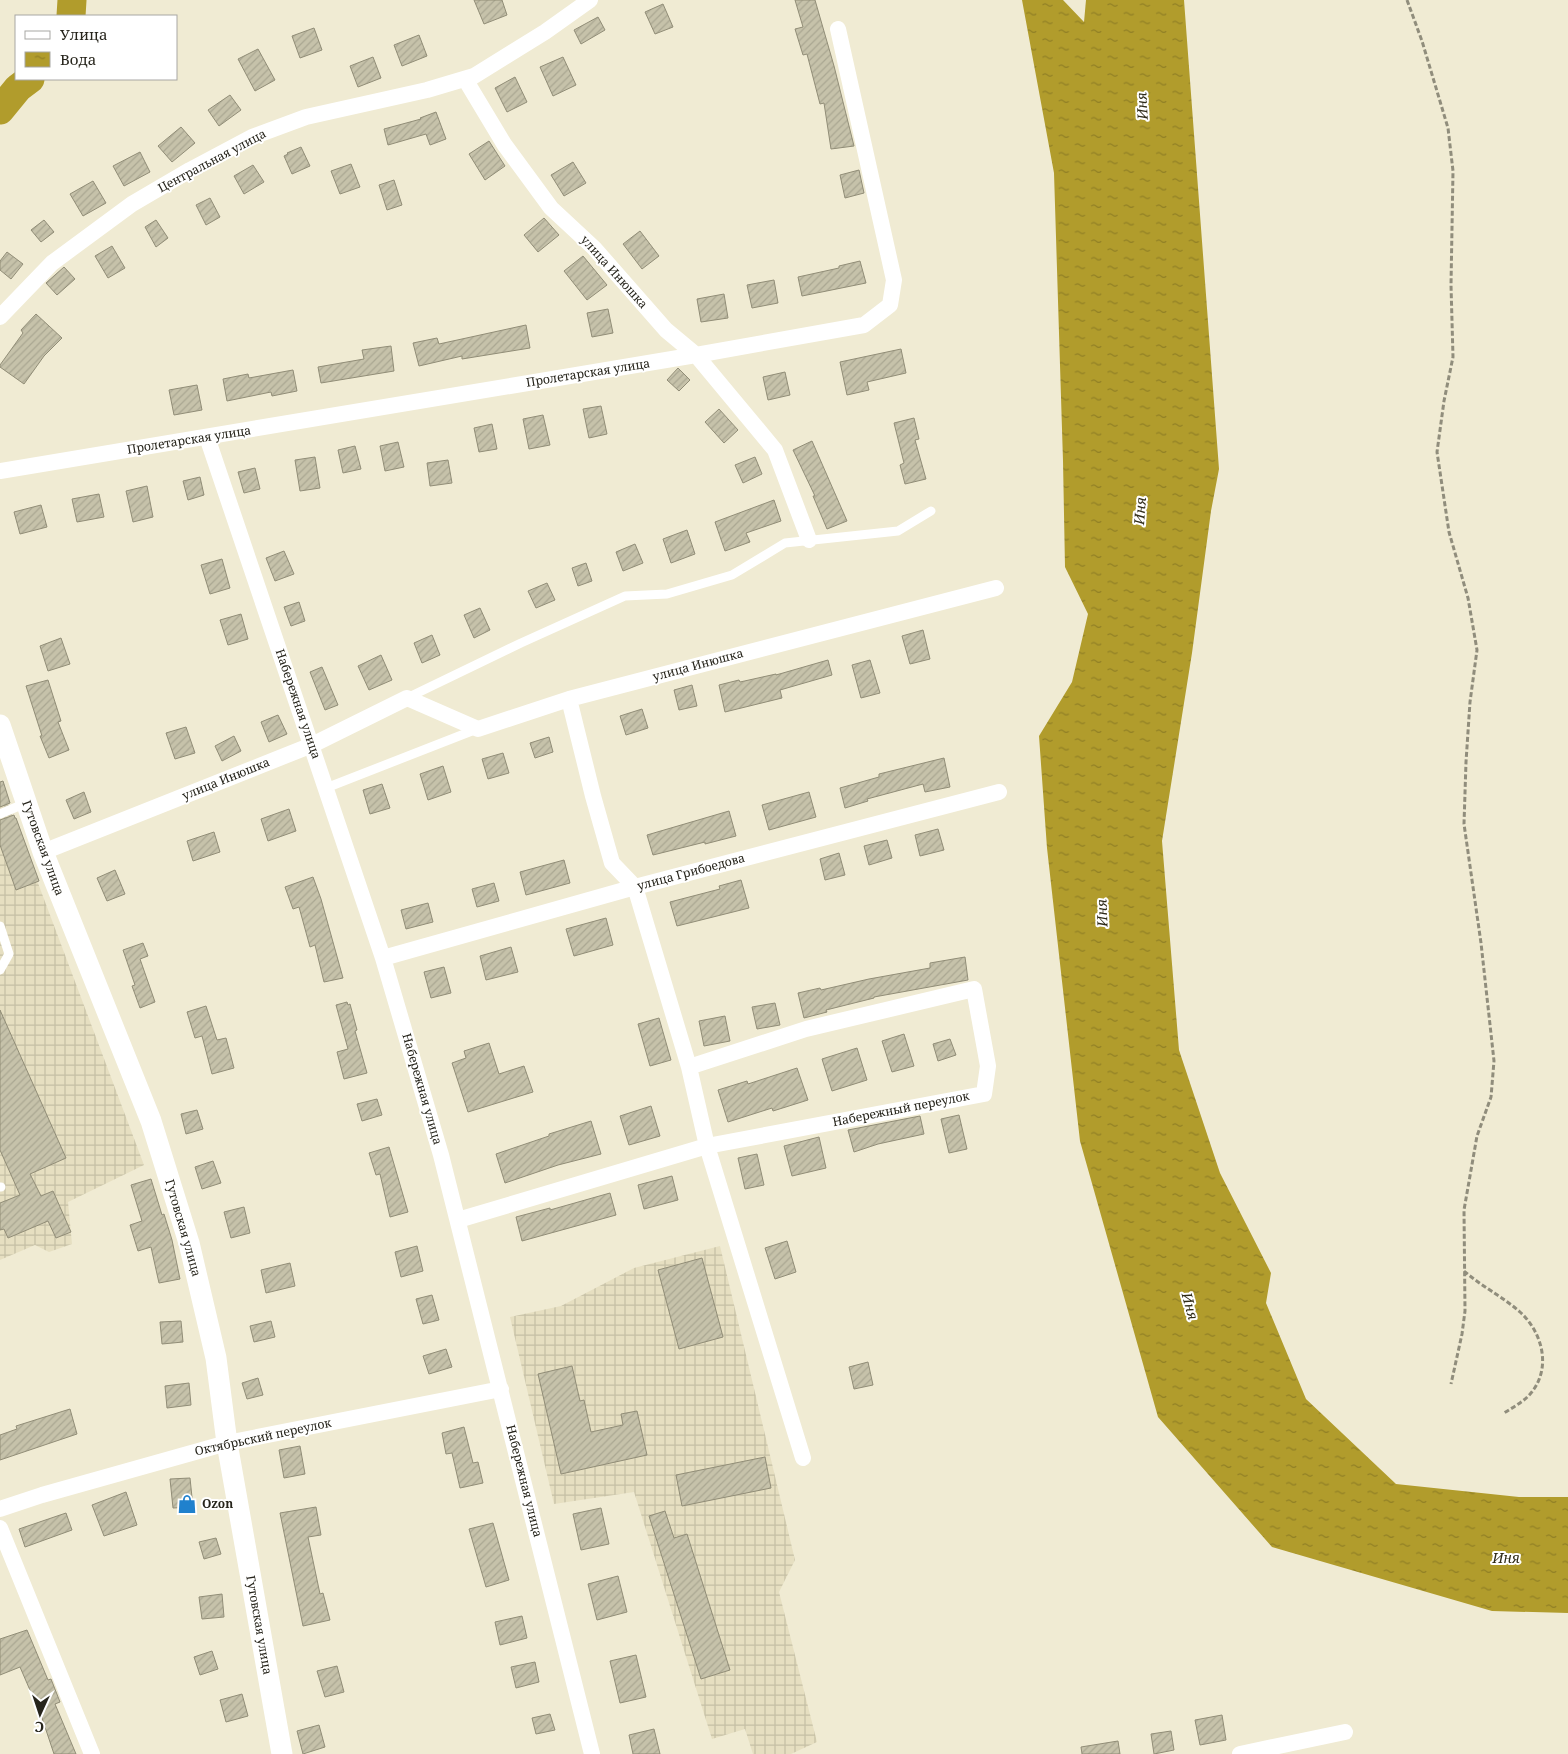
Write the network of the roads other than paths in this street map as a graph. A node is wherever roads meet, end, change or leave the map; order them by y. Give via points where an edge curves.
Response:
1 (590, 0) edge
2 (838, 28) dead end
3 (465, 79) junction
4 (0, 317) edge
5 (696, 355) junction
6 (207, 437) junction
7 (0, 471) edge
8 (931, 511) dead end
9 (809, 540) junction
10 (996, 588) dead end
11 (407, 698) junction
12 (569, 699) junction
13 (0, 724) edge
14 (478, 729) junction
15 (312, 745) junction
16 (326, 788) junction
17 (1000, 792) dead end
18 (26, 803) junction
19 (0, 814) edge
20 (42, 852) junction
21 (635, 887) junction
22 (0, 926) edge
23 (383, 958) junction
24 (0, 970) edge
25 (689, 1067) junction
26 (707, 1146) junction
27 (458, 1220) junction
28 (501, 1390) junction
29 (227, 1443) junction
30 (803, 1458) dead end
31 (0, 1509) edge
32 (0, 1528) edge
33 (1345, 1732) dead end
34 (92, 1754) edge
35 (282, 1754) edge
36 (592, 1754) edge
37 (1240, 1754) edge

1 - 3 street, Центральная улица via 545,32
2 - 5 street, Пролетарская улица via 894,280 890,305 864,325
3 - 4 street, Центральная улица via 306,117 252,137 132,204 52,263
3 - 5 street, улица Инюшка via 504,144 551,208 594,248 666,330
5 - 6 street, Пролетарская улица
5 - 9 street, улица Инюшка via 775,450
6 - 7 street, Пролетарская улица
6 - 15 street, Набережная улица
8 - 9 lane, улица Инюшка via 898,531
9 - 11 lane, улица Инюшка via 785,543 732,575 667,594 625,596
10 - 12 street, улица Инюшка
11 - 14 street
11 - 15 street, улица Инюшка
12 - 14 street, улица Инюшка
12 - 21 street via 612,863
13 - 18 street, Гутовская улица
14 - 16 lane
15 - 16 street, Набережная улица
15 - 20 street, улица Инюшка
16 - 23 street, Набережная улица
17 - 21 street, улица Грибоедова
18 - 19 lane
18 - 20 street, Гутовская улица
20 - 29 street, Гутовская улица via 151,1121 183,1224 216,1358
21 - 23 street, улица Грибоедова
21 - 25 street
22 - 24 lane via 9,954
23 - 27 street, Набережная улица
25 - 26 street
25 - 26 street, Набережный переулок via 806,1029 974,989 988,1066 984,1094
26 - 27 street, Набережный переулок
26 - 30 street
27 - 28 street, Набережная улица
28 - 29 street, Октябрьский переулок
28 - 36 street, Набережная улица
29 - 31 street, Октябрьский переулок
29 - 35 street, Гутовская улица
32 - 34 street
33 - 37 street

